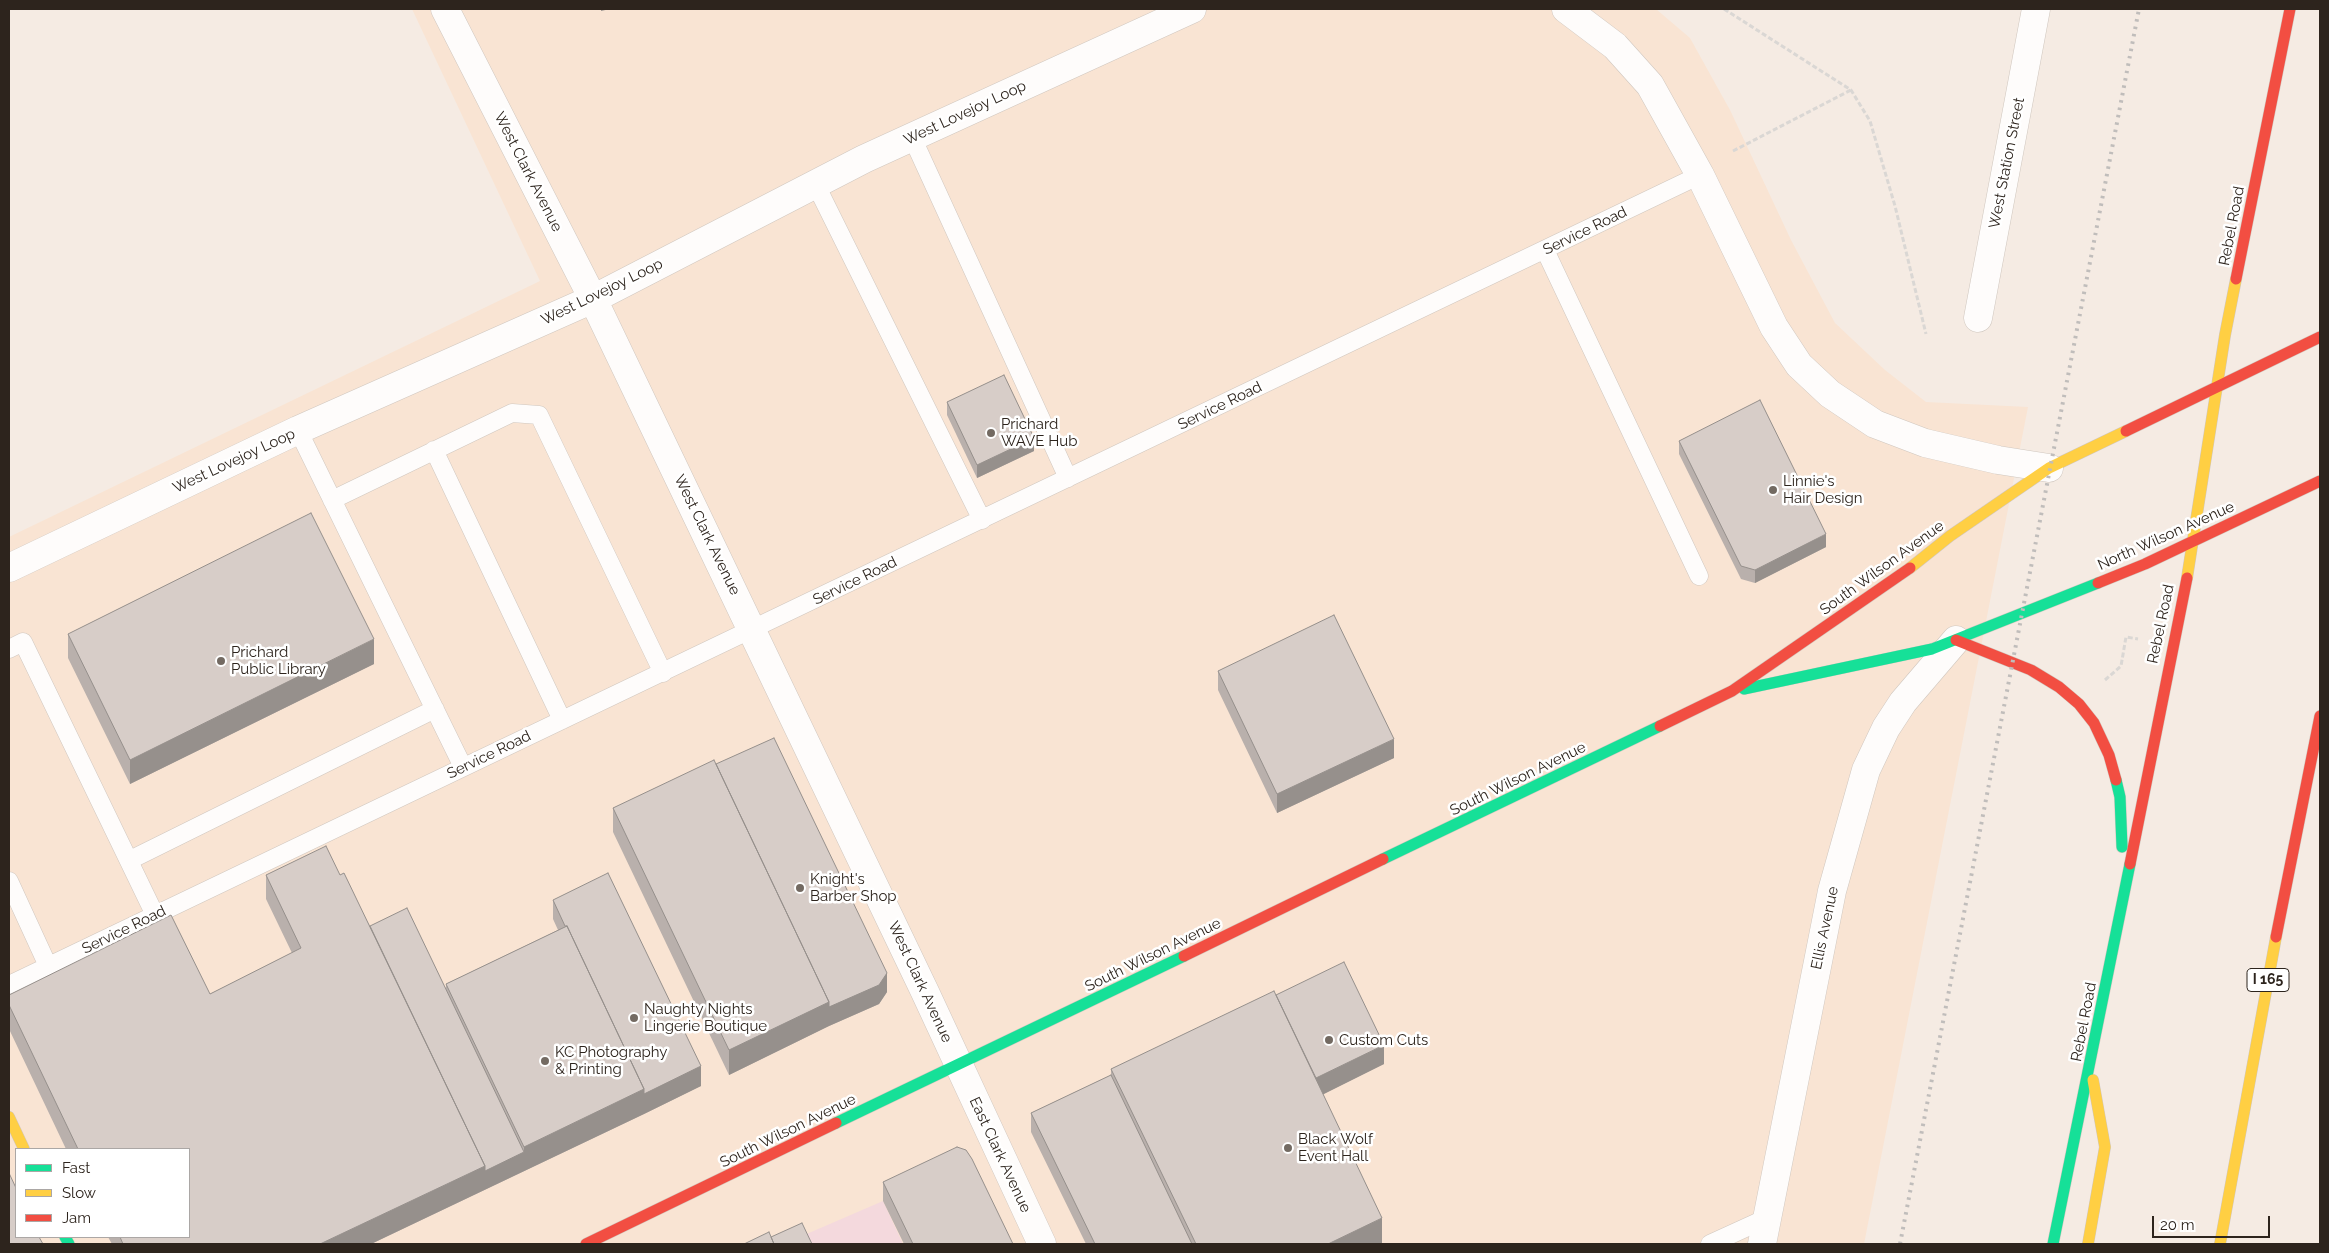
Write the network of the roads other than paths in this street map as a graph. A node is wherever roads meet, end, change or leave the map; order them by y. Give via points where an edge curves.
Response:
1 (445, 9) edge
2 (1192, 9) edge
3 (1566, 9) edge
4 (2036, 9) edge
5 (2290, 9) edge
6 (912, 137) junction
7 (1700, 175) junction
8 (815, 183) junction
9 (1545, 250) junction
10 (593, 299) junction
11 (1978, 318) dead end
12 (2320, 337) edge
13 (2216, 387) junction
14 (298, 430) junction
15 (434, 450) junction
16 (2049, 468) junction
17 (1068, 478) junction
18 (2320, 481) edge
19 (332, 500) junction
20 (982, 520) junction
21 (2194, 541) junction
22 (9, 568) edge
23 (1699, 576) dead end
24 (2022, 614) joint
25 (752, 630) junction
26 (1956, 640) junction
27 (9, 650) edge
28 (662, 672) junction
29 (1732, 691) junction
30 (435, 709) junction
31 (2320, 716) edge
32 (562, 720) junction
33 (463, 767) junction
34 (130, 860) junction
35 (9, 881) edge
36 (2123, 900) junction
37 (155, 915) junction
38 (48, 966) junction
39 (9, 985) edge
40 (958, 1066) junction
41 (2090, 1067) junction
42 (9, 1117) edge
43 (24, 1148) edge
44 (1767, 1218) junction
45 (586, 1244) edge
46 (1042, 1244) edge
47 (1710, 1244) edge
48 (1762, 1244) edge
49 (2053, 1244) edge
50 (2088, 1244) edge
51 (2220, 1244) edge

1 - 10 street, West Clark Avenue
2 - 6 street, West Lovejoy Loop
3 - 7 street via 1615,46 1650,85
4 - 11 street, West Station Street
5 - 13 main road, Rebel Road
6 - 8 street, West Lovejoy Loop
6 - 17 lane
7 - 9 lane, Service Road
7 - 16 street via 1774,327 1799,365 1830,394 1875,424 1925,443
8 - 10 street, West Lovejoy Loop
8 - 20 lane
9 - 17 lane, Service Road
9 - 23 lane
10 - 14 street, West Lovejoy Loop
10 - 25 street, West Clark Avenue
12 - 13 main road
13 - 16 main road
13 - 21 main road, Rebel Road
14 - 19 lane
14 - 22 street, West Lovejoy Loop
15 - 19 lane
15 - 28 lane via 512,413 539,415
15 - 32 lane
16 - 29 main road, South Wilson Avenue via 1950,536 1897,579
17 - 20 lane, Service Road
18 - 21 main road, North Wilson Avenue
19 - 30 lane
20 - 25 lane, Service Road
21 - 24 main road, North Wilson Avenue
21 - 36 main road, Rebel Road
24 - 26 main road, South Wilson Avenue
25 - 28 lane, Service Road
25 - 40 street, West Clark Avenue
26 - 29 main road, South Wilson Avenue via 1912,655
26 - 36 main road via 2031,670 2052,682 2094,723 2109,755 2120,798
26 - 44 street, Ellis Avenue via 1903,702 1886,728 1866,770 1832,891
27 - 34 lane via 23,642
28 - 32 lane, Service Road
29 - 40 main road, South Wilson Avenue
30 - 33 lane
30 - 34 lane
31 - 51 main road, I 165 via 2284,891
32 - 33 lane, Service Road
33 - 37 lane, Service Road
34 - 37 lane
35 - 38 lane
36 - 41 main road, Rebel Road
37 - 38 lane, Service Road
38 - 39 lane, Service Road
40 - 45 main road, South Wilson Avenue
40 - 46 street, East Clark Avenue
41 - 49 main road, Rebel Road
41 - 50 main road via 2105,1147
42 - 43 main road
44 - 47 lane
44 - 48 street, Ellis Avenue

